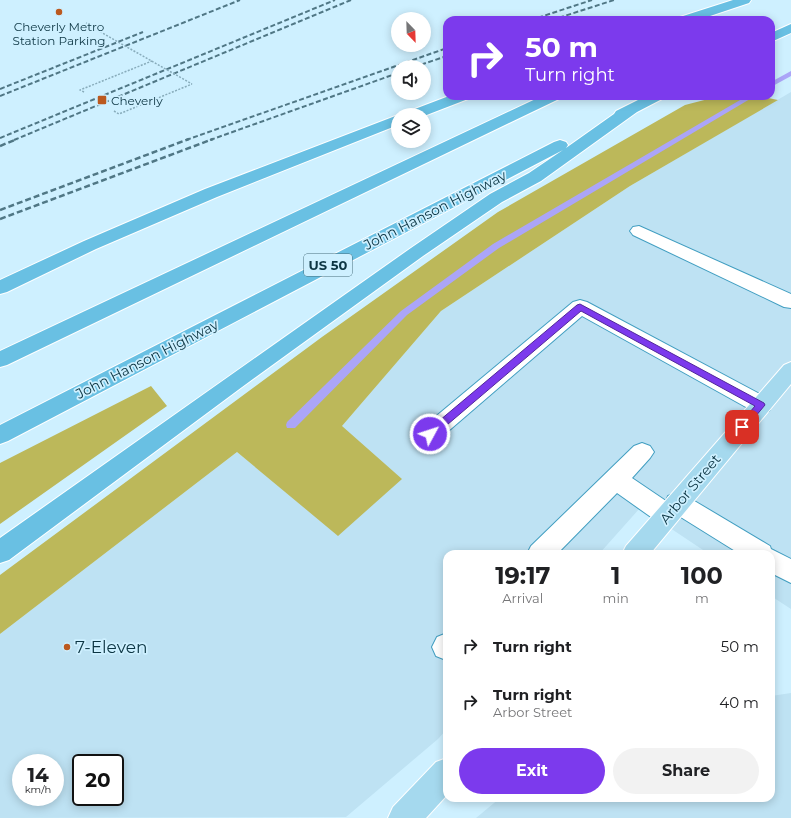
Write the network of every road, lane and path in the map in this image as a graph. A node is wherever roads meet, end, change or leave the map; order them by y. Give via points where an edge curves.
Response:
1 (745, 0) edge
2 (759, 0) edge
3 (697, 16) edge
4 (724, 16) edge
5 (86, 23) dead end
6 (791, 28) edge
7 (775, 36) edge
8 (152, 61) junction
9 (84, 92) dead end
10 (452, 100) edge
11 (546, 100) edge
12 (649, 100) edge
13 (431, 108) edge
14 (634, 108) junction
15 (114, 111) dead end
16 (391, 123) edge
17 (639, 231) dead end
18 (0, 288) edge
19 (791, 302) edge
20 (0, 360) edge
21 (791, 370) edge
22 (761, 405) junction
23 (430, 434) dead end
24 (0, 435) edge
25 (642, 452) dead end
26 (616, 479) junction
27 (672, 509) junction
28 (544, 550) edge
29 (638, 550) edge
30 (753, 550) edge
31 (0, 552) edge
32 (775, 562) edge
33 (791, 572) edge
34 (443, 777) edge
35 (404, 818) edge

1 - 3 highway
2 - 4 highway
5 - 8 path, bridge
6 - 7 highway
8 - 9 path via 80,90
8 - 15 path, bridge via 192,84 119,114
10 - 13 highway
11 - 20 highway
12 - 14 highway, John Hanson Highway / US 50
14 - 24 highway, John Hanson Highway / US 50
14 - 31 highway via 534,177 496,198 410,256
16 - 18 highway via 211,193 90,245
17 - 19 lane
21 - 22 main road, Arbor Street
22 - 23 lane via 580,307
22 - 27 main road, Arbor Street
25 - 26 lane
26 - 27 lane
26 - 28 lane
27 - 29 main road, Arbor Street
27 - 30 lane
32 - 33 lane
34 - 35 main road

